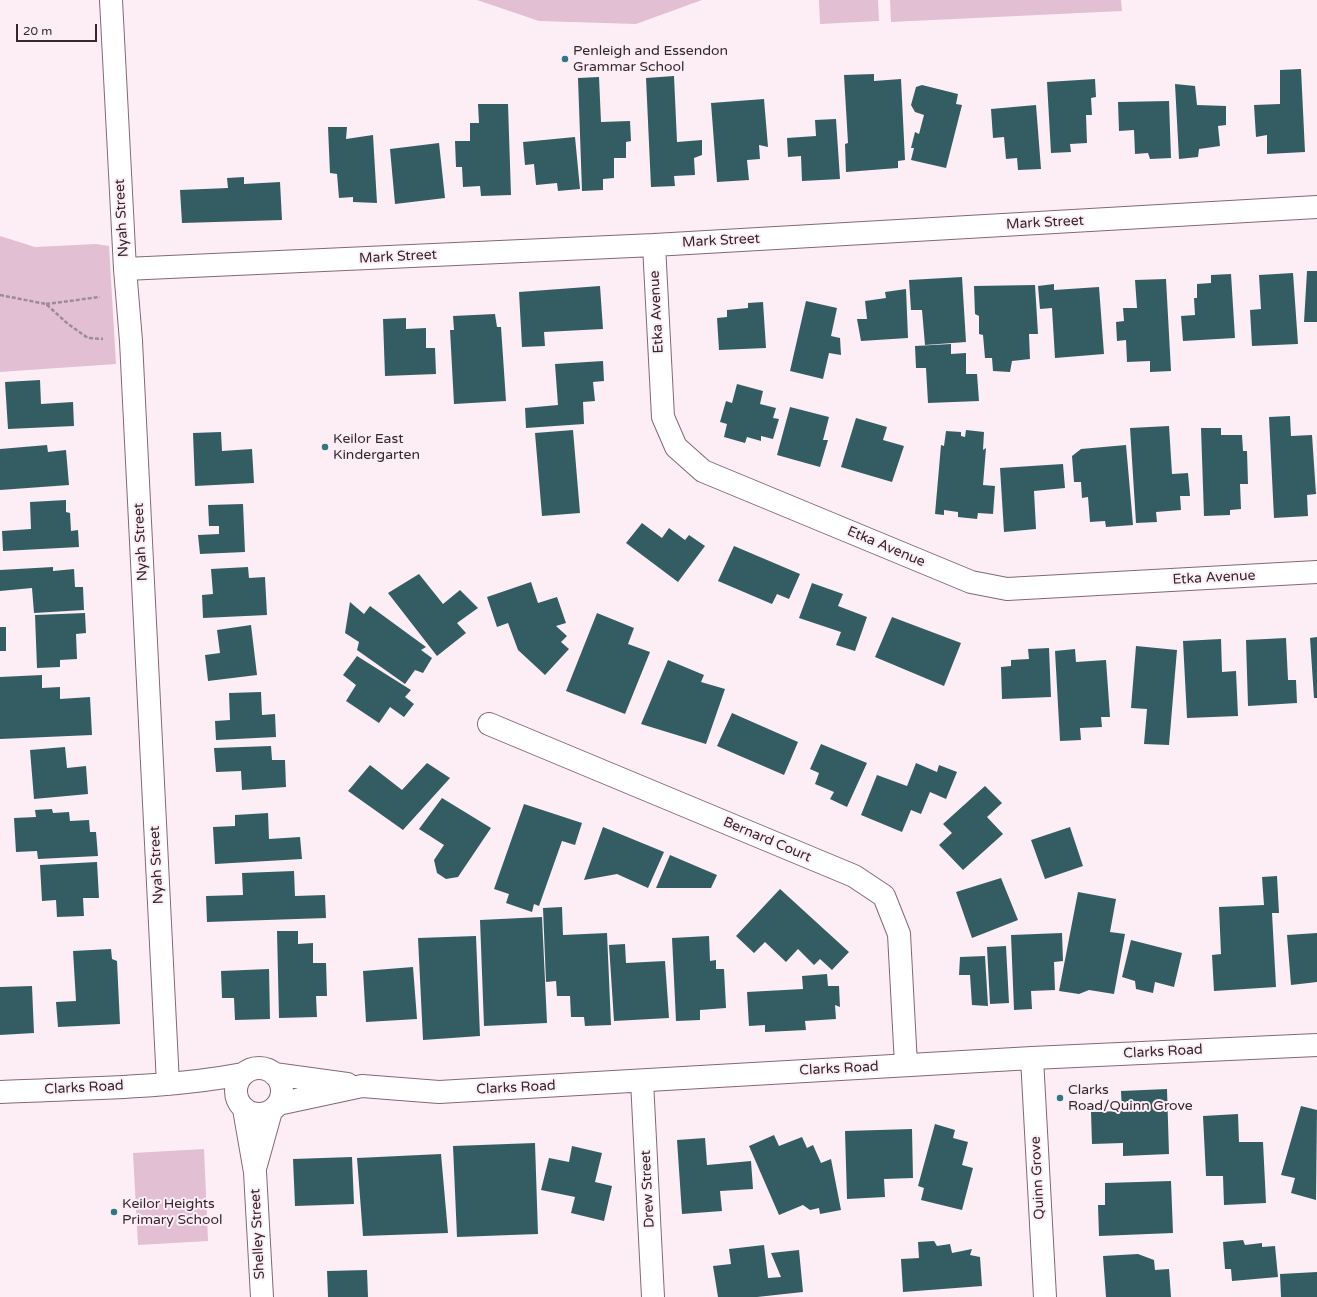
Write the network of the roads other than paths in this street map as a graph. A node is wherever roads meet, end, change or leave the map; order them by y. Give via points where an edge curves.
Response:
1 (111, 0) edge
2 (1317, 207) edge
3 (654, 245) junction
4 (125, 269) junction
5 (1317, 572) edge
6 (489, 724) dead end
7 (1317, 1045) edge
8 (1032, 1058) junction
9 (906, 1065) junction
10 (243, 1074) junction
11 (274, 1074) junction
12 (642, 1081) junction
13 (168, 1084) junction
14 (362, 1086) junction
15 (0, 1092) edge
16 (241, 1105) junction
17 (274, 1107) junction
18 (255, 1172) junction
19 (262, 1297) edge
20 (653, 1297) edge
21 (1045, 1297) edge

1 - 4 street, Nyah Street
2 - 3 street, Mark Street
3 - 4 street, Mark Street
3 - 5 street, Etka Avenue via 664,417 676,447 703,471 971,582 1007,589
4 - 13 street, Nyah Street via 131,341
6 - 9 street, Bernard Court via 854,876 884,896 899,934
7 - 8 street, Clarks Road
8 - 9 street, Clarks Road
8 - 21 street, Quinn Grove
9 - 12 street, Clarks Road
10 - 11 street via 256,1068 269,1070
10 - 13 street, Clarks Road
10 - 16 street via 236,1087
11 - 14 street, Clarks Road
11 - 17 street via 282,1092
12 - 14 street, Clarks Road via 439,1092
12 - 20 street, Drew Street
13 - 15 street, Clarks Road
13 - 16 street, Clarks Road via 208,1092
14 - 17 street, Clarks Road
16 - 17 street via 257,1114
16 - 18 street, Shelley Street
17 - 18 street, Shelley Street
18 - 19 street, Shelley Street

